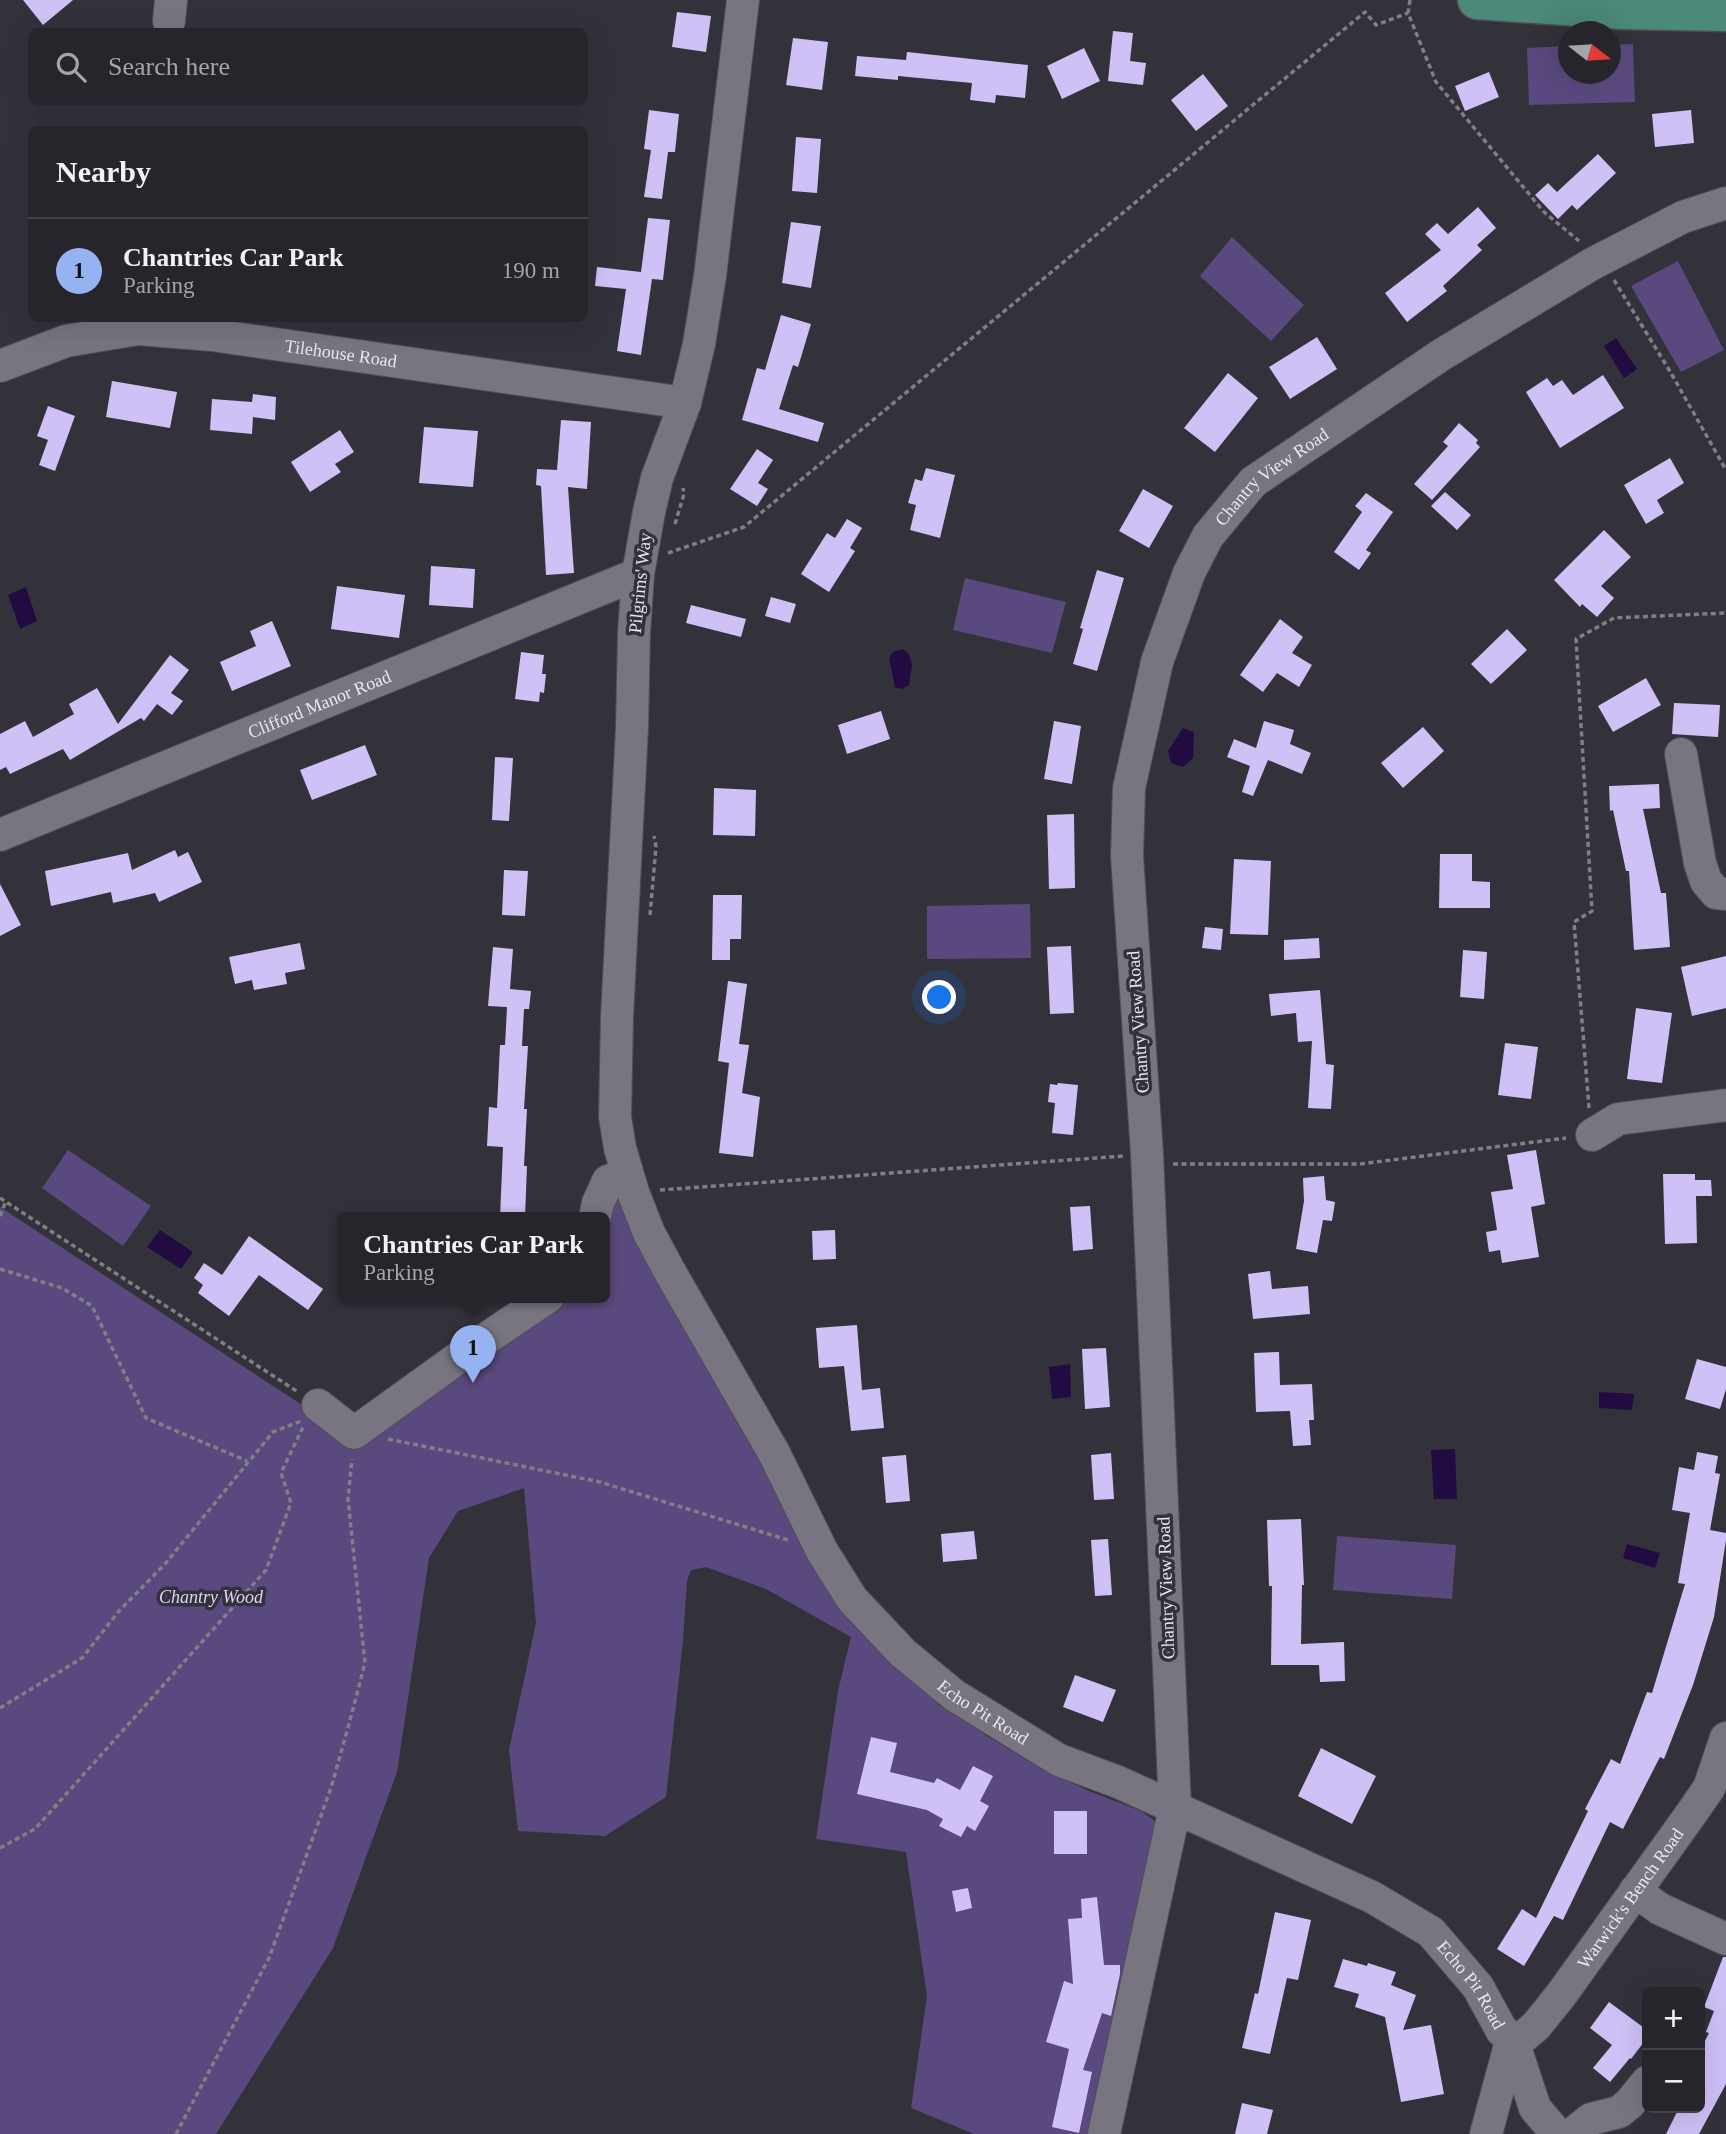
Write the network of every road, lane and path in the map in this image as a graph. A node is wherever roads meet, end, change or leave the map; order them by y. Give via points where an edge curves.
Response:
1 (743, 0) edge
2 (1410, 0) edge
3 (1477, 0) edge
4 (1726, 12) edge
5 (1408, 13) junction
6 (1726, 203) edge
7 (1601, 259) junction
8 (0, 366) edge
9 (685, 403) junction
10 (1726, 470) edge
11 (640, 560) junction
12 (1726, 613) edge
13 (1681, 754) dead end
14 (0, 835) edge
15 (1726, 894) edge
16 (1726, 1105) edge
17 (1592, 1135) junction
18 (1147, 1154) junction
19 (630, 1183) junction
20 (0, 1198) edge
21 (6, 1201) junction
22 (596, 1212) edge
23 (0, 1216) edge
24 (0, 1269) edge
25 (541, 1303) edge
26 (318, 1405) joint
27 (354, 1433) junction
28 (247, 1461) junction
29 (822, 1551) junction
30 (0, 1708) edge
31 (1726, 1738) edge
32 (1175, 1808) junction
33 (0, 1848) edge
34 (1635, 1891) junction
35 (1726, 1939) edge
36 (1512, 2039) junction
37 (1642, 2088) edge
38 (176, 2134) edge
39 (1104, 2134) edge
40 (1486, 2134) edge
41 (1557, 2134) edge
42 (1572, 2134) edge

1 - 9 street, Pilgrims' Way via 709,276
2 - 5 path
3 - 4 main road
5 - 7 path via 1436,82 1544,212
5 - 11 path via 1376,26 1365,12 744,527
6 - 7 street, Chantry View Road via 1683,217
7 - 10 path
7 - 18 street, Chantry View Road via 1441,355 1253,482 1208,536 1189,573 1157,662 1128,799
8 - 9 street, Tilehouse Road via 66,341 138,329 212,335
9 - 11 street, Pilgrims' Way via 657,478
11 - 14 street, Clifford Manor Road
11 - 19 street, Pilgrims' Way via 615,1117
12 - 17 path via 1614,618 1576,639 1592,911 1574,922
13 - 15 street via 1700,863 1716,893
16 - 17 street via 1618,1119
17 - 18 path via 1360,1164 1160,1164
18 - 19 path
18 - 32 street, Chantry View Road
19 - 22 street via 608,1181
19 - 29 street, Echo Pit Road via 659,1253 774,1453
20 - 21 path
21 - 23 path
21 - 26 path
24 - 28 path via 62,1288 92,1306 146,1418
25 - 27 street via 396,1412
26 - 27 street
27 - 29 path via 600,1482
27 - 38 path via 348,1499 365,1663 331,1788 269,1958
28 - 30 path via 82,1658
28 - 33 path via 272,1432 306,1419 281,1473 290,1503 266,1570 34,1829
29 - 32 street, Echo Pit Road via 852,1599 904,1653 954,1695 1059,1760
31 - 34 street, Warwick's Bench Road via 1709,1788
32 - 36 street, Echo Pit Road via 1372,1897 1431,1932 1478,1987 1502,2031
32 - 39 street, Chantry View Road
34 - 35 street via 1660,1909
34 - 36 street, Warwick's Bench Road via 1536,2026
36 - 40 street
36 - 41 street, Echo Pit Road via 1535,2108
37 - 42 street via 1619,2112 1591,2119

